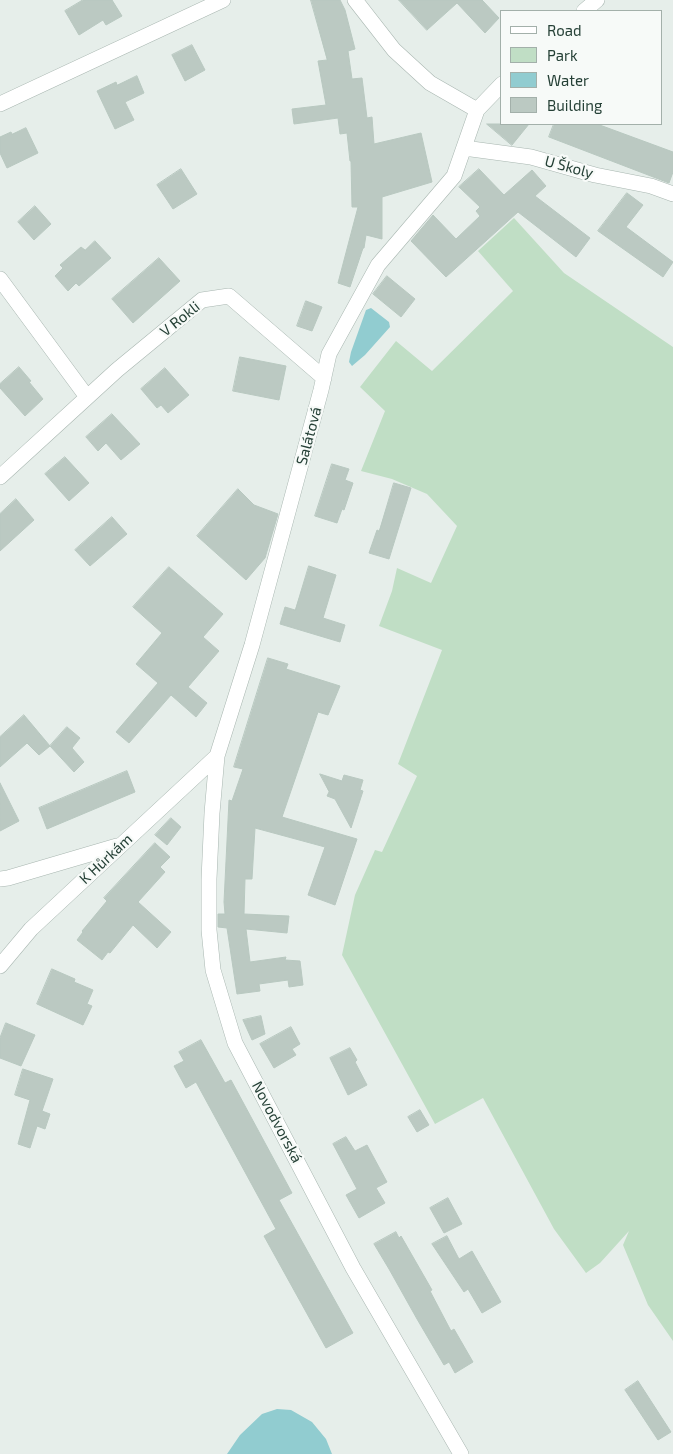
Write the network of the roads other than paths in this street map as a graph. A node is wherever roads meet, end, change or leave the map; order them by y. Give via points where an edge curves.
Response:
1 (222, 0) edge
2 (355, 0) edge
3 (597, 0) edge
4 (585, 10) edge
5 (500, 86) edge
6 (0, 104) edge
7 (477, 110) junction
8 (464, 148) junction
9 (673, 194) edge
10 (0, 279) edge
11 (324, 378) junction
12 (87, 398) junction
13 (0, 477) edge
14 (217, 756) junction
15 (121, 844) junction
16 (0, 879) edge
17 (0, 966) edge
18 (461, 1454) edge

1 - 6 street
2 - 7 street via 394,50 430,83
3 - 4 street
5 - 7 street
7 - 8 street, Salátová
8 - 9 street, U Školy via 531,157
8 - 11 street, Salátová via 454,176 378,265 329,354
10 - 12 street
11 - 12 street, V Rokli via 229,296 202,300
11 - 14 street, Salátová via 252,645
12 - 13 street, V Rokli
14 - 15 street, K Hůrkám
14 - 18 street, Novodvorská via 209,930 213,970 235,1043 353,1268
15 - 16 street
15 - 17 street, K Hůrkám via 31,929

